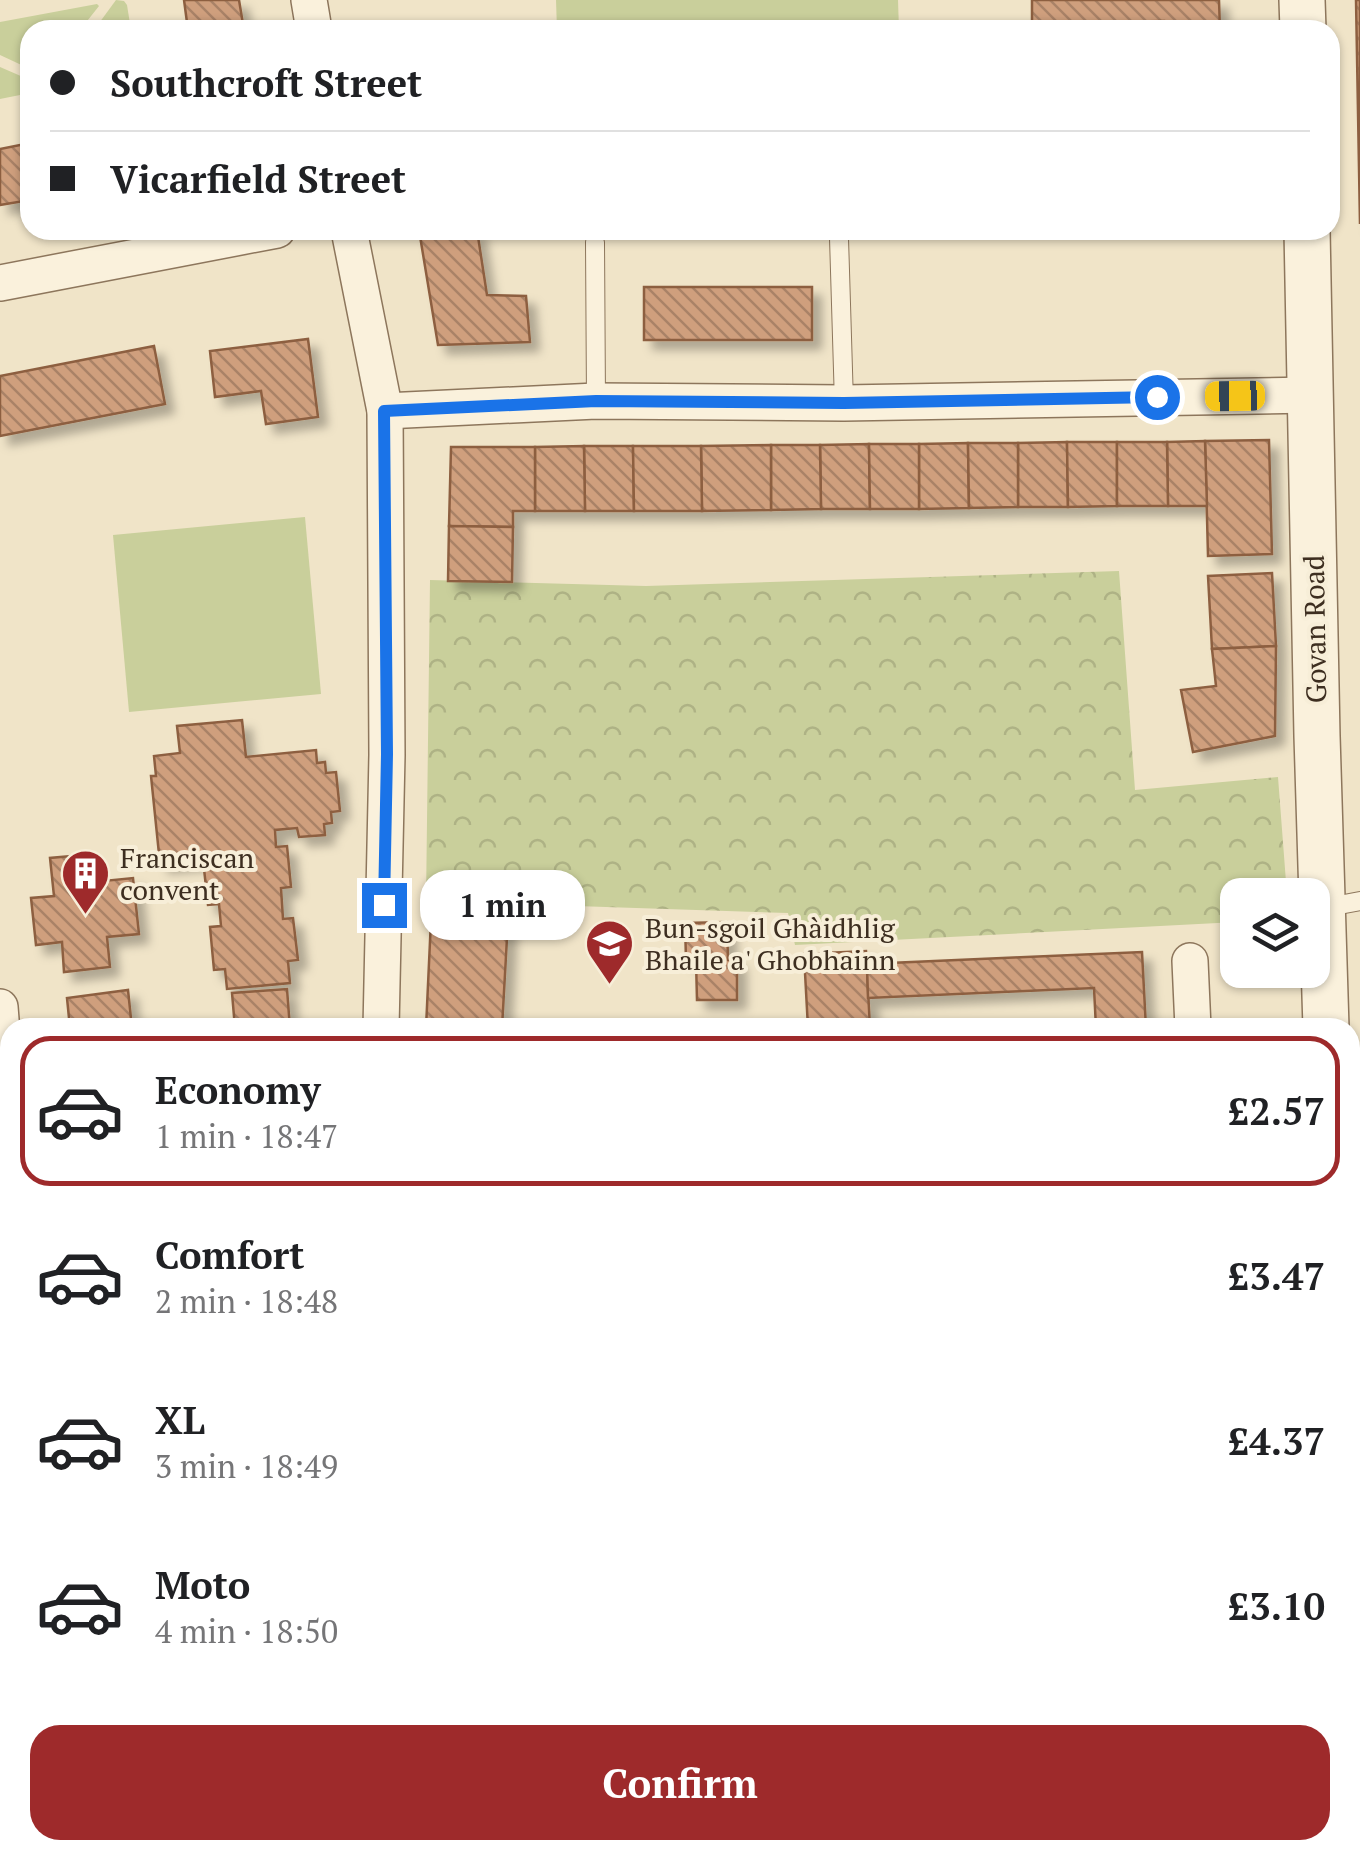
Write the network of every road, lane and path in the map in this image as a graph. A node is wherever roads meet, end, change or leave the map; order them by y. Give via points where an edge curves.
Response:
1 (225, 240) edge
2 (351, 240) edge
3 (838, 240) edge
4 (1308, 240) edge
5 (595, 242) dead end
6 (0, 283) edge
7 (1311, 394) junction
8 (596, 401) junction
9 (844, 403) junction
10 (384, 411) junction
11 (1342, 904) edge
12 (1190, 960) dead end
13 (381, 1018) edge
14 (1193, 1018) edge
15 (1327, 1018) edge

1 - 6 street
2 - 10 street
3 - 9 lane
4 - 7 street, Govan Road
5 - 8 lane
7 - 9 street
7 - 11 street, Govan Road via 1318,773
8 - 9 street
8 - 10 street
10 - 13 street
11 - 15 street, Govan Road
12 - 14 street

